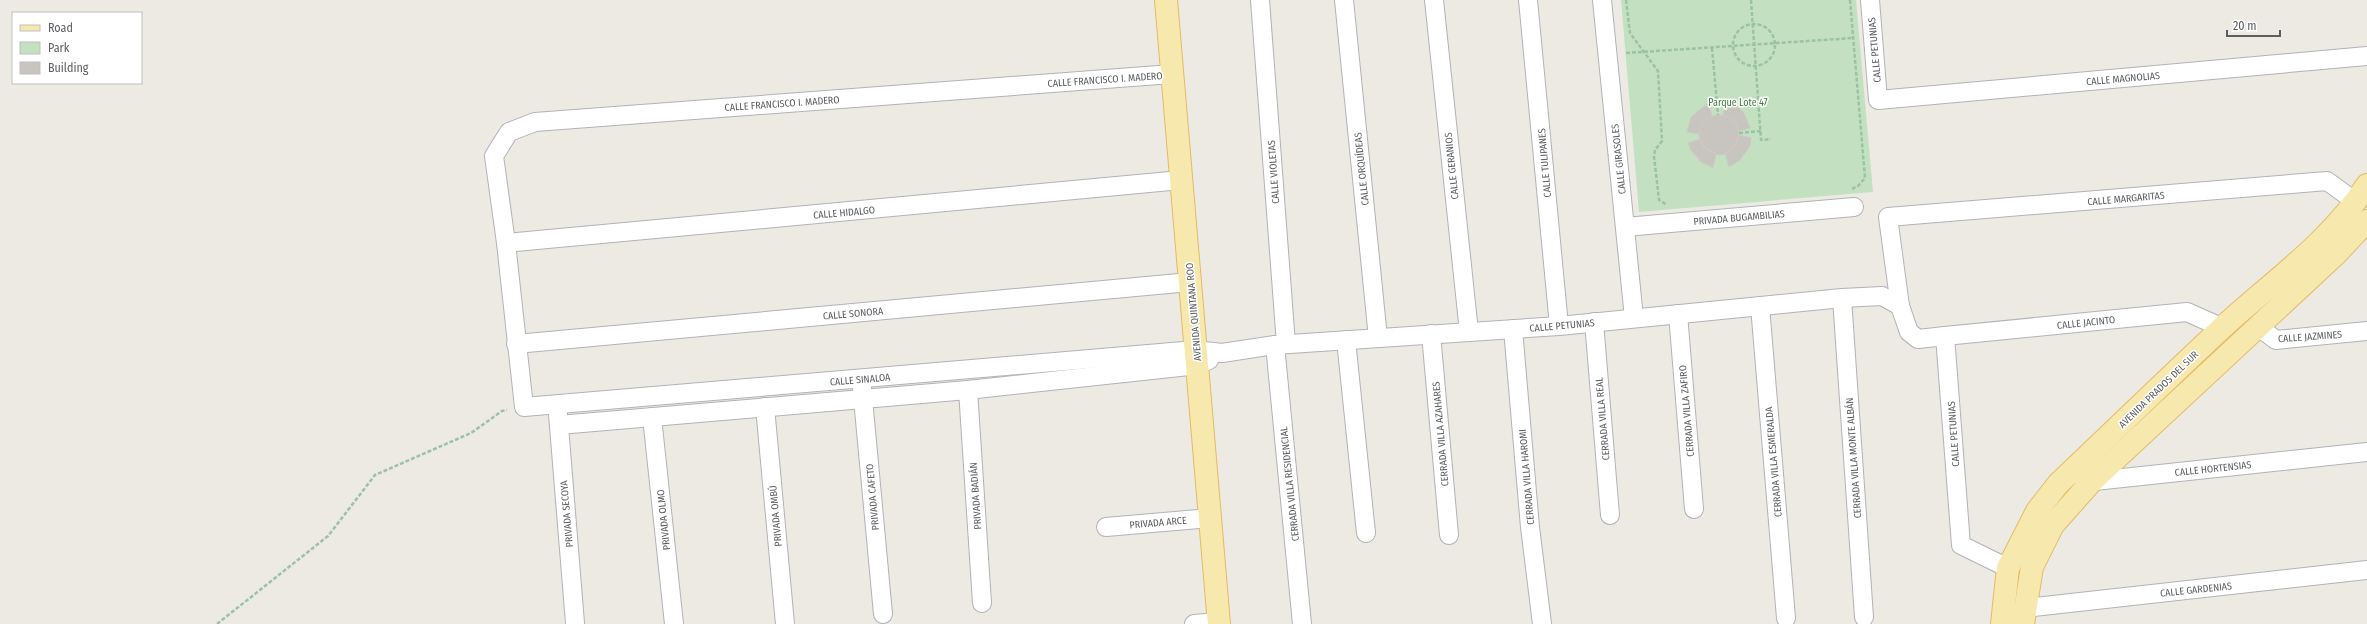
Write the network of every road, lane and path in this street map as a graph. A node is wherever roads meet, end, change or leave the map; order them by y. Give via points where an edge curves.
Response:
1 (1166, 0) edge
2 (1260, 0) edge
3 (1344, 0) edge
4 (1434, 0) edge
5 (1528, 0) edge
6 (1602, 0) edge
7 (1626, 0) edge
8 (1751, 0) edge
9 (1850, 0) edge
10 (1870, 0) edge
11 (1753, 23) junction
12 (1853, 38) junction
13 (1775, 43) junction
14 (1754, 44) junction
15 (1733, 46) junction
16 (1712, 48) junction
17 (1644, 52) junction
18 (1626, 54) dead end
19 (2367, 56) edge
20 (1756, 66) junction
21 (1172, 74) junction
22 (1878, 100) joint
23 (1718, 115) dead end
24 (1761, 131) junction
25 (1739, 134) dead end
26 (1771, 139) dead end
27 (1181, 180) junction
28 (1851, 189) dead end
29 (2362, 194) edge
30 (1670, 205) dead end
31 (1854, 207) dead end
32 (2367, 221) edge
33 (1625, 227) junction
34 (506, 243) junction
35 (1190, 282) junction
36 (1842, 298) junction
37 (1760, 306) junction
38 (1900, 306) junction
39 (1678, 314) junction
40 (1634, 318) junction
41 (1594, 322) junction
42 (1559, 326) junction
43 (2257, 326) junction
44 (2223, 328) junction
45 (1513, 329) junction
46 (2367, 331) edge
47 (1469, 332) junction
48 (1431, 334) junction
49 (1945, 336) junction
50 (1378, 338) junction
51 (1346, 340) junction
52 (516, 344) junction
53 (1281, 344) junction
54 (1197, 358) junction
55 (862, 379) junction
56 (968, 390) junction
57 (863, 399) junction
58 (557, 405) junction
59 (765, 407) junction
60 (524, 408) junction
61 (652, 417) junction
62 (559, 425) junction
63 (2367, 452) edge
64 (2092, 481) junction
65 (2058, 484) junction
66 (1694, 509) dead end
67 (1610, 515) dead end
68 (1210, 518) junction
69 (1106, 527) dead end
70 (1366, 533) dead end
71 (1449, 535) dead end
72 (2008, 568) junction
73 (2367, 570) edge
74 (982, 603) dead end
75 (883, 614) dead end
76 (2024, 616) edge
77 (1864, 617) dead end
78 (1786, 618) dead end
79 (575, 623) dead end
80 (1219, 623) edge
81 (217, 624) edge
82 (674, 624) edge
83 (785, 624) edge
84 (1194, 624) edge
85 (1302, 624) edge
86 (1542, 624) edge
87 (2002, 624) edge

1 - 21 main road, AVENIDA QUINTANA ROO
2 - 53 street, CALLE VIOLETAS
3 - 50 street, CALLE ORQUÍDEAS
4 - 47 street, CALLE GERANIOS
5 - 42 street, CALLE TULIPANES
6 - 33 street, CALLE GIRASOLES
7 - 17 path via 1630,33
8 - 11 path
9 - 12 path
10 - 22 street, CALLE PETUNIAS
11 - 13 path via 1770,30
11 - 14 path
11 - 15 path via 1738,29
12 - 13 path
12 - 28 path via 1865,178
13 - 14 path
13 - 20 path via 1770,60
14 - 15 path
14 - 20 path
15 - 16 path
15 - 20 path via 1739,61
16 - 17 path
16 - 23 path
17 - 18 path
17 - 30 path via 1658,71 1662,141 1654,152 1656,191 1658,200
19 - 22 street, CALLE MAGNOLIAS
20 - 24 path
21 - 27 main road, AVENIDA QUINTANA ROO
21 - 34 street, CALLE FRANCISCO I. MADERO via 535,122 509,132 494,156
24 - 25 path
24 - 26 path via 1761,140
27 - 34 street, CALLE HIDALGO
27 - 35 main road, AVENIDA QUINTANA ROO
29 - 38 street, CALLE MARGARITAS via 2327,181 1888,217
29 - 44 main road, AVENIDA PRADOS DEL SUR via 2324,237
31 - 33 street, PRIVADA BUGAMBILIAS
32 - 43 main road, AVENIDA PRADOS DEL SUR via 2336,254
33 - 40 street, CALLE GIRASOLES
34 - 52 street, CALLE FRANCISCO I. MADERO
35 - 52 street, CALLE SONORA
35 - 54 main road, AVENIDA QUINTANA ROO
36 - 37 street, CALLE PETUNIAS
36 - 38 street, CALLE PETUNIAS via 1882,296
36 - 77 street, CERRADA VILLA MONTE ALBÁN
37 - 39 street, CALLE PETUNIAS
37 - 78 street, CERRADA VILLA ESMERALDA
38 - 49 street via 1909,332 1918,339
39 - 40 street, CALLE PETUNIAS
39 - 66 street, CERRADA VILLA ZAFIRO
40 - 41 street, CALLE PETUNIAS
41 - 42 street, CALLE PETUNIAS
41 - 67 street, CERRADA VILLA REAL
42 - 45 street, CALLE PETUNIAS
43 - 46 street, CALLE JAZMINES via 2276,340
43 - 64 main road, AVENIDA PRADOS DEL SUR
44 - 49 street, CALLE JACINTO via 2187,312
44 - 65 main road, AVENIDA PRADOS DEL SUR
45 - 47 street, CALLE PETUNIAS
45 - 86 street, CERRADA VILLA HAROMI via 1530,527
47 - 48 street, CALLE PETUNIAS
48 - 50 street, CALLE PETUNIAS
48 - 71 street, CERRADA VILLA AZAHARES
49 - 72 street, CALLE PETUNIAS via 1961,545
50 - 51 street, CALLE PETUNIAS
51 - 53 street, CALLE PETUNIAS
51 - 70 street
52 - 60 street, CALLE FRANCISCO I. MADERO
53 - 54 street, CALLE PETUNIAS
53 - 85 street, CERRADA VILLA RESIDENCIAL
54 - 55 street, CALLE SINALOA
54 - 56 street, CALLE SINALOA
54 - 68 main road, AVENIDA QUINTANA ROO
55 - 57 street, PRIVADA CAFETO
55 - 58 street, CALLE SINALOA
56 - 57 street, CALLE SINALOA
56 - 74 street, PRIVADA BADIÁN
57 - 59 street, CALLE SINALOA
57 - 75 street, PRIVADA CAFETO
58 - 60 street, CALLE SINALOA
58 - 62 street, PRIVADA SECOYA
59 - 61 street, CALLE SINALOA
59 - 83 street, PRIVADA OMBÚ
60 - 81 path via 502,411 471,433 375,475 328,536
61 - 62 street, CALLE SINALOA
61 - 82 street, PRIVADA OLMO
62 - 79 street, PRIVADA SECOYA
63 - 64 street, CALLE HORTENSIAS
64 - 65 street, CALLE HORTENSIAS
64 - 76 main road, AVENIDA PRADOS DEL SUR via 2053,525 2032,567
65 - 72 main road, AVENIDA PRADOS DEL SUR via 2037,511
68 - 69 street, PRIVADA ARCE
68 - 80 main road, AVENIDA QUINTANA ROO
72 - 87 main road, AVENIDA PRADOS DEL SUR
73 - 76 street, CALLE GARDENIAS
80 - 84 street

